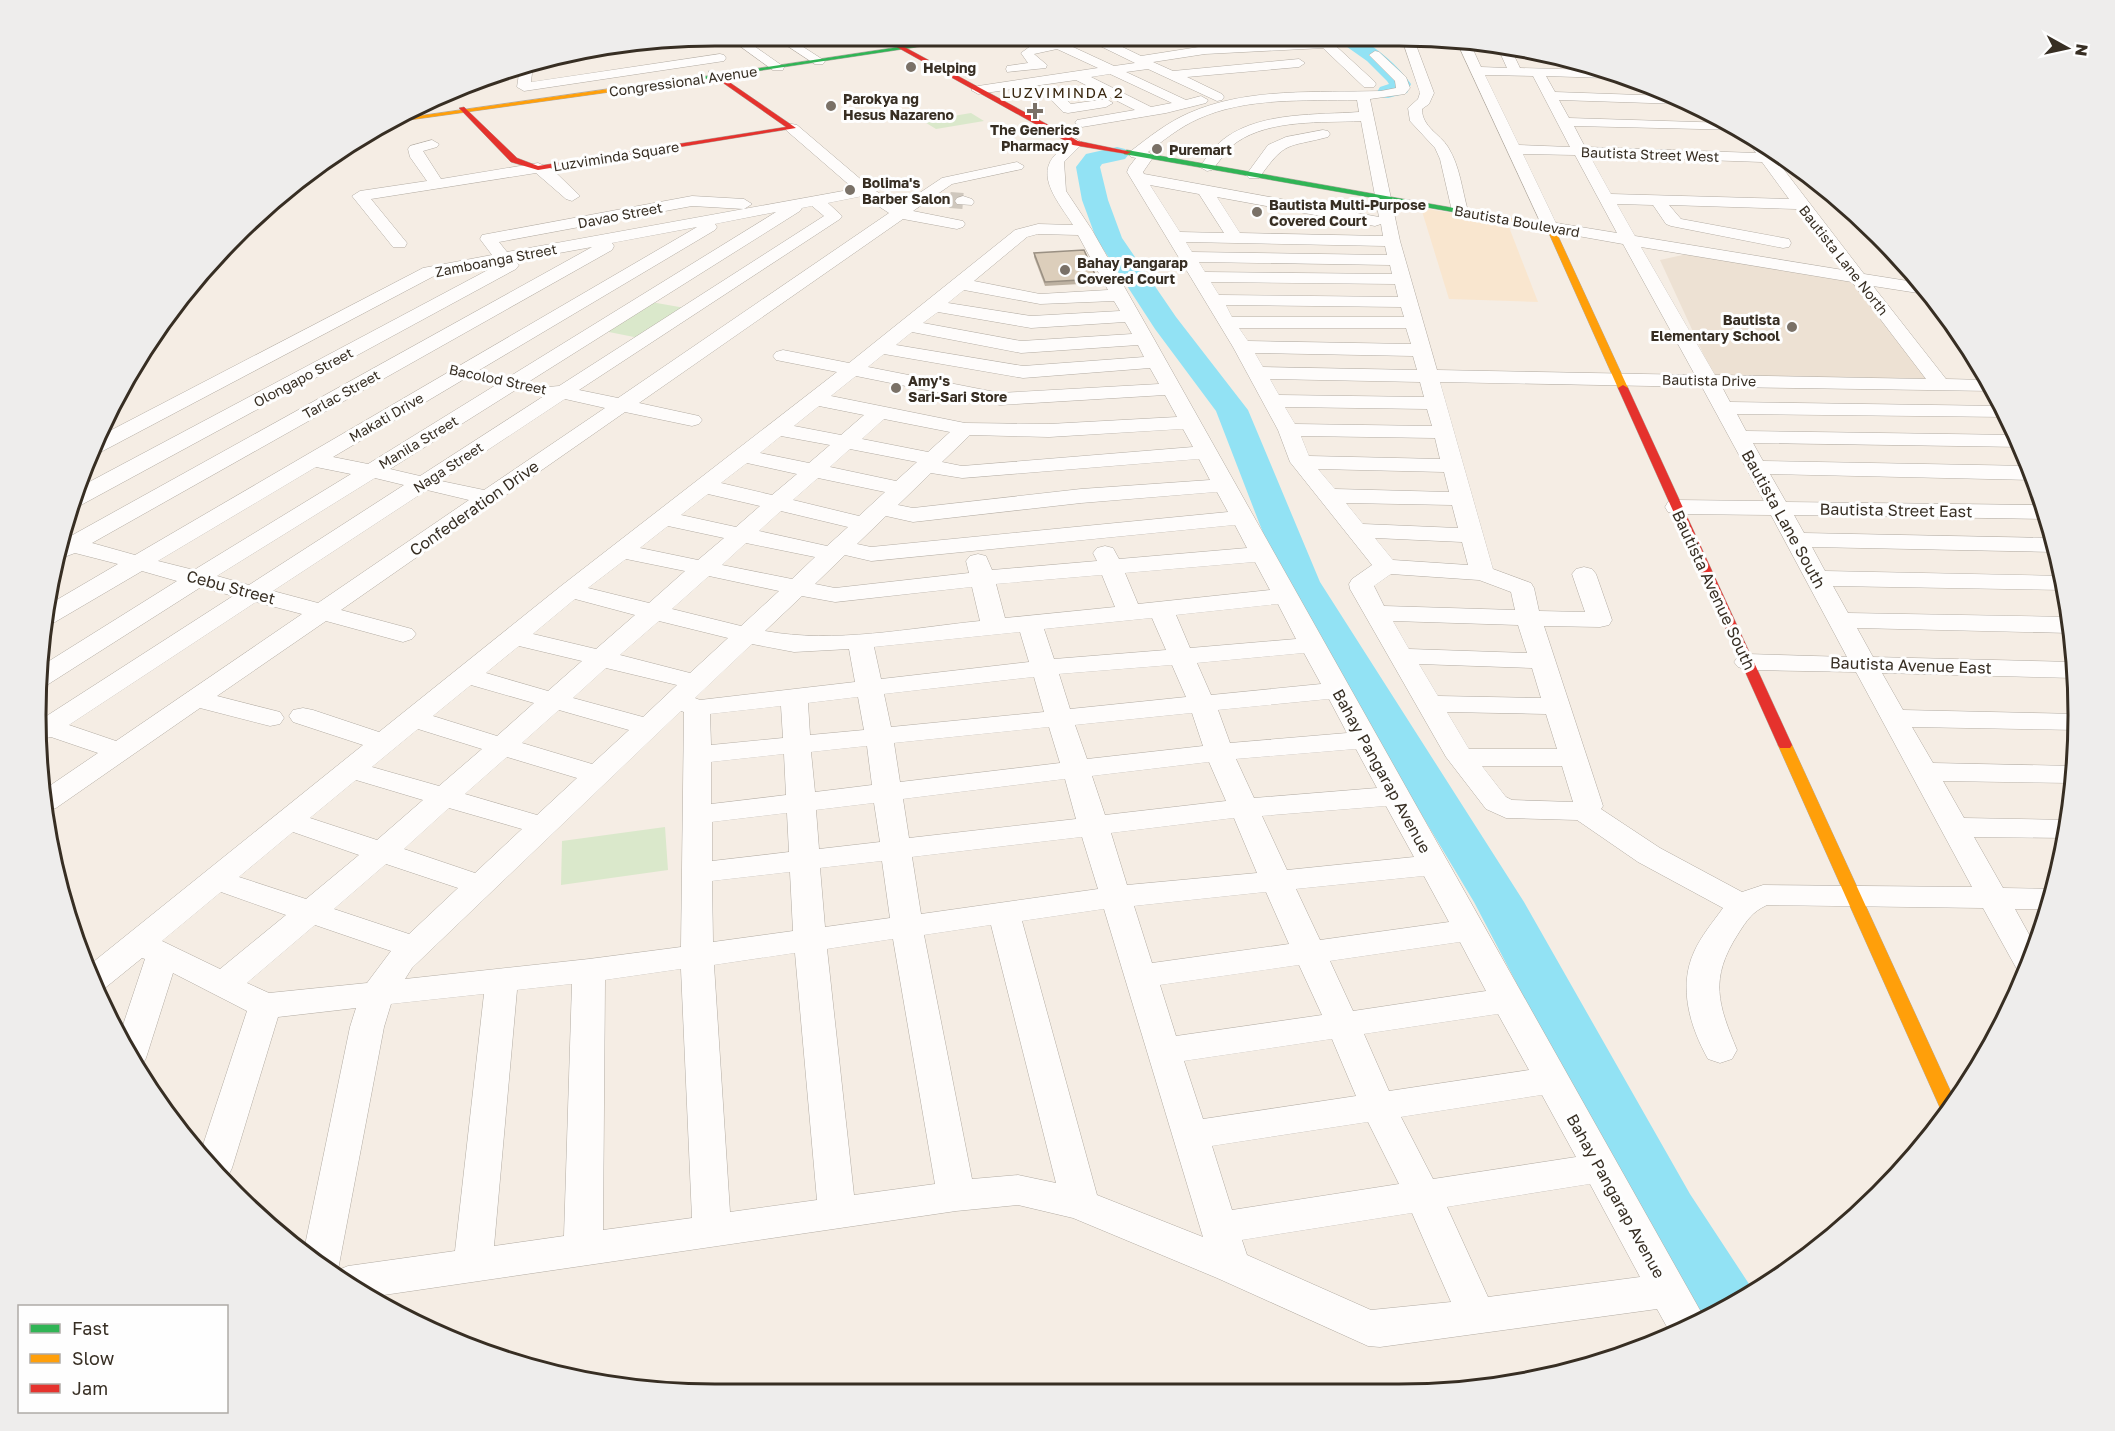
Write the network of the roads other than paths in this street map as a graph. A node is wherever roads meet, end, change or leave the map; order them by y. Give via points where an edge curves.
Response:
1 (748, 46) edge
2 (759, 46) edge
3 (795, 46) edge
4 (904, 46) edge
5 (908, 46) edge
6 (1052, 46) edge
7 (1061, 46) edge
8 (1112, 46) edge
9 (1138, 46) dead end
10 (1201, 46) edge
11 (1257, 46) edge
12 (1285, 46) edge
13 (1328, 46) edge
14 (1410, 46) edge
15 (702, 47) edge
16 (900, 47) junction
17 (1248, 48) junction
18 (1117, 50) junction
19 (1205, 50) junction
20 (1466, 50) edge
21 (633, 52) edge
22 (1375, 55) dead end
23 (1507, 55) edge
24 (619, 58) dead end
25 (720, 58) junction
26 (1085, 58) junction
27 (816, 59) junction
28 (1143, 62) junction
29 (1052, 63) junction
30 (1546, 63) edge
31 (781, 64) junction
32 (1264, 66) junction
33 (1512, 66) junction
34 (738, 68) junction
35 (1012, 69) dead end
36 (1112, 70) junction
37 (1222, 70) junction
38 (1302, 70) junction
39 (1475, 71) junction
40 (528, 73) edge
41 (714, 74) junction
42 (1077, 75) junction
43 (1171, 75) junction
44 (1595, 76) edge
45 (1194, 86) junction
46 (1632, 88) edge
47 (978, 90) junction
48 (1052, 93) dead end
49 (1550, 96) junction
50 (1217, 97) junction
51 (1125, 99) junction
52 (1659, 99) edge
53 (1184, 104) junction
54 (464, 110) junction
55 (1684, 110) edge
56 (1366, 111) junction
57 (1149, 112) junction
58 (424, 113) edge
59 (414, 118) edge
60 (1111, 118) junction
61 (1082, 123) dead end
62 (1711, 124) edge
63 (792, 128) junction
64 (1198, 130) dead end
65 (1572, 136) junction
66 (1738, 139) edge
67 (1179, 143) dead end
68 (432, 144) dead end
69 (1069, 145) junction
70 (1513, 149) junction
71 (1581, 152) junction
72 (1765, 155) edge
73 (1148, 156) junction
74 (1767, 158) junction
75 (1017, 166) dead end
76 (1207, 166) junction
77 (538, 168) junction
78 (1648, 169) dead end
79 (924, 173) dead end
80 (1777, 173) junction
81 (1254, 175) junction
82 (1139, 178) junction
83 (1601, 180) junction
84 (944, 183) junction
85 (434, 184) junction
86 (861, 186) junction
87 (993, 187) dead end
88 (1789, 188) junction
89 (1204, 189) junction
90 (1706, 194) junction
91 (572, 196) dead end
92 (925, 196) junction
93 (1384, 198) junction
94 (1657, 200) junction
95 (444, 202) dead end
96 (968, 202) tunnel mouth
97 (1756, 203) junction
98 (795, 204) junction
99 (1801, 204) junction
100 (1460, 211) junction
101 (901, 213) junction
102 (725, 217) junction
103 (1224, 220) junction
104 (1247, 220) dead end
105 (1282, 220) dead end
106 (1382, 221) junction
107 (1080, 222) junction
108 (957, 224) tunnel mouth
109 (1550, 227) junction
110 (1727, 233) junction
111 (626, 236) junction
112 (1177, 237) junction
113 (1235, 238) junction
114 (1627, 240) junction
115 (1392, 241) junction
116 (399, 243) dead end
117 (1783, 243) junction
118 (534, 253) junction
119 (1189, 257) junction
120 (503, 258) junction
121 (1397, 260) junction
122 (1794, 266) junction
123 (624, 277) junction
124 (1857, 277) junction
125 (1202, 278) junction
126 (1403, 279) junction
127 (960, 284) junction
128 (672, 286) junction
129 (1913, 287) edge
130 (714, 294) junction
131 (1040, 299) junction
132 (1215, 300) junction
133 (751, 301) junction
134 (1409, 302) junction
135 (934, 306) junction
136 (1031, 322) junction
137 (1227, 322) junction
138 (1414, 323) junction
139 (908, 326) junction
140 (1139, 328) junction
141 (304, 338) junction
142 (1021, 347) junction
143 (1242, 347) junction
144 (880, 348) junction
145 (355, 349) junction
146 (1422, 350) junction
147 (783, 356) dead end
148 (405, 359) junction
149 (852, 370) junction
150 (464, 371) junction
151 (1012, 371) junction
152 (1255, 373) junction
153 (1429, 376) junction
154 (1620, 378) junction
155 (1707, 380) junction
156 (517, 382) junction
157 (1939, 383) junction
158 (1981, 385) edge
159 (946, 389) junction
160 (1172, 389) junction
161 (563, 392) junction
162 (816, 399) junction
163 (1000, 399) junction
164 (1270, 401) junction
165 (1436, 403) junction
166 (622, 405) junction
167 (1722, 408) junction
168 (881, 411) junction
169 (1996, 412) edge
170 (913, 418) junction
171 (692, 420) dead end
172 (1190, 422) junction
173 (778, 429) junction
174 (965, 429) junction
175 (1288, 430) junction
176 (1053, 431) junction
177 (1012, 432) junction
178 (1444, 432) junction
179 (1738, 437) junction
180 (2010, 441) edge
181 (105, 442) edge
182 (846, 442) junction
183 (1207, 452) junction
184 (745, 456) junction
185 (312, 460) junction
186 (1302, 462) junction
187 (929, 463) junction
188 (1066, 463) junction
189 (1453, 466) junction
190 (1755, 467) junction
191 (814, 470) junction
192 (371, 471) junction
193 (2023, 473) edge
194 (424, 483) junction
195 (1225, 485) junction
196 (704, 486) junction
197 (901, 489) junction
198 (84, 494) edge
199 (1081, 496) junction
200 (1329, 496) junction
201 (489, 498) junction
202 (1462, 499) junction
203 (777, 502) junction
204 (1676, 507) junction
205 (963, 508) junction
206 (1776, 508) junction
207 (2037, 512) edge
208 (873, 516) junction
209 (1243, 517) junction
210 (664, 518) junction
211 (1095, 531) junction
212 (1358, 531) junction
213 (742, 533) junction
214 (1472, 535) junction
215 (1796, 540) junction
216 (69, 543) edge
217 (972, 543) junction
218 (2047, 545) edge
219 (68, 547) edge
220 (621, 550) junction
221 (836, 550) junction
222 (1263, 554) junction
223 (139, 562) junction
224 (1111, 567) junction
225 (1386, 567) junction
226 (702, 569) junction
227 (1482, 573) junction
228 (1584, 574) dead end
229 (196, 578) junction
230 (984, 578) junction
231 (1817, 578) junction
232 (2056, 583) edge
233 (797, 587) junction
234 (570, 591) junction
235 (254, 593) junction
236 (1286, 596) junction
237 (1161, 609) junction
238 (55, 612) edge
239 (322, 612) junction
240 (652, 612) junction
241 (1129, 612) junction
242 (1378, 613) junction
243 (1529, 619) junction
244 (1840, 620) junction
245 (1030, 623) junction
246 (2062, 625) edge
247 (994, 627) junction
248 (403, 634) dead end
249 (746, 635) junction
250 (514, 637) junction
251 (860, 640) junction
252 (1313, 645) junction
253 (1180, 656) junction
254 (1403, 656) junction
255 (600, 659) junction
256 (1543, 661) junction
257 (1747, 662) junction
258 (1864, 663) junction
259 (1044, 668) junction
260 (2067, 670) edge
261 (48, 673) edge
262 (467, 676) junction
263 (870, 688) junction
264 (1338, 690) junction
265 (690, 697) junction
266 (794, 697) junction
267 (195, 699) junction
268 (554, 700) junction
269 (1202, 704) junction
270 (1431, 704) junction
271 (1557, 706) junction
272 (303, 716) dead end
273 (270, 718) dead end
274 (1060, 718) junction
275 (1894, 718) junction
276 (414, 719) junction
277 (2068, 722) edge
278 (46, 726) edge
279 (648, 727) junction
280 (47, 729) edge
281 (879, 736) junction
282 (1365, 740) junction
283 (385, 743) junction
284 (502, 744) junction
285 (797, 745) junction
286 (120, 751) junction
287 (1219, 752) junction
288 (696, 755) junction
289 (1460, 757) junction
290 (1574, 758) junction
291 (1076, 769) junction
292 (352, 770) junction
293 (1924, 772) junction
294 (2066, 774) edge
295 (597, 775) junction
296 (887, 793) junction
297 (1396, 796) junction
298 (443, 797) junction
299 (52, 798) edge
300 (801, 804) junction
301 (1245, 808) junction
302 (1584, 811) junction
303 (696, 816) junction
304 (289, 821) junction
305 (543, 826) junction
306 (1094, 826) junction
307 (1954, 827) junction
308 (2059, 830) edge
309 (896, 849) junction
310 (382, 852) junction
311 (804, 861) junction
312 (1434, 865) junction
313 (697, 873) junction
314 (217, 880) junction
315 (1276, 880) junction
316 (480, 885) junction
317 (1853, 895) junction
318 (1116, 897) junction
319 (1993, 898) junction
320 (2043, 899) edge
321 (1741, 905) junction
322 (311, 912) junction
323 (1004, 914) junction
324 (907, 928) junction
325 (1470, 930) junction
326 (810, 942) junction
327 (414, 947) junction
328 (151, 948) junction
329 (1308, 952) junction
330 (697, 955) junction
331 (2024, 955) edge
332 (589, 971) junction
333 (1140, 976) junction
334 (99, 977) edge
335 (502, 980) junction
336 (224, 984) junction
337 (378, 993) junction
338 (1509, 1000) junction
339 (265, 1006) junction
340 (1343, 1025) junction
341 (132, 1043) edge
342 (1720, 1050) dead end
343 (1164, 1051) junction
344 (1552, 1080) junction
345 (1946, 1101) edge
346 (1378, 1106) junction
347 (1191, 1135) junction
348 (216, 1161) edge
349 (1600, 1168) junction
350 (956, 1196) junction
351 (1423, 1196) junction
352 (1081, 1204) junction
353 (837, 1213) junction
354 (1220, 1228) junction
355 (712, 1231) junction
356 (583, 1250) junction
357 (322, 1256) edge
358 (473, 1266) junction
359 (1231, 1266) junction
360 (359, 1281) edge
361 (1668, 1290) junction
362 (1476, 1314) junction
363 (1685, 1321) edge

1 - 31 street
2 - 31 street
3 - 27 street
4 - 16 street, Congressional Avenue
5 - 16 street, Congressional Avenue
6 - 29 street via 1028,53 1030,59
7 - 26 street
8 - 18 street
9 - 18 street
10 - 19 street
11 - 17 street
12 - 38 street
13 - 50 street via 1369,84
14 - 100 street via 1427,93 1415,108 1414,116 1444,152
15 - 25 street
16 - 27 street, Congressional Avenue
16 - 47 street, Bautista Boulevard
17 - 19 street
17 - 32 street
18 - 28 street
19 - 28 street
19 - 37 street
20 - 39 street, Bautista Avenue South
21 - 24 street
22 - 56 street via 1401,80 1403,88
23 - 33 street
25 - 34 street
25 - 40 street via 524,87
26 - 29 street
26 - 36 street
27 - 31 street, Congressional Avenue
28 - 36 street
28 - 43 street
29 - 35 street
30 - 33 street
31 - 34 street, Congressional Avenue
31 - 41 street, Congressional Avenue
32 - 37 street
32 - 38 street
33 - 39 street
33 - 49 street
34 - 41 street, Congressional Avenue
36 - 42 street
36 - 53 street
37 - 43 street
38 - 45 street
39 - 70 street, Bautista Avenue South
41 - 54 street, Congressional Avenue
41 - 63 street
42 - 47 street
42 - 51 street
43 - 45 street
44 - 49 street
45 - 50 street
46 - 49 street
47 - 69 street, Bautista Boulevard
48 - 51 street via 1068,109
49 - 52 street
49 - 55 street
49 - 62 street
49 - 65 street, Bautista Lane South
50 - 53 street
51 - 57 street
53 - 57 street
54 - 58 street, Congressional Avenue
54 - 59 street, Congressional Avenue
54 - 77 street, Luzviminda Square via 514,160
56 - 64 street via 1271,109 1211,123
56 - 73 street via 1248,100 1196,115 1173,127
56 - 76 street via 1254,130 1234,138
56 - 81 street via 1273,148
56 - 93 street
57 - 60 street
60 - 61 street
60 - 69 street via 1127,128
63 - 77 street, Luzviminda Square
63 - 86 street
65 - 66 street
65 - 71 street, Bautista Lane South
67 - 73 street
68 - 85 street via 416,149
69 - 73 street, Bautista Boulevard
69 - 107 street, Bahay Pangarap Avenue via 1057,161 1056,186
70 - 71 street, Bautista Street West
70 - 109 street, Bautista Avenue South
71 - 74 street, Bautista Street West
71 - 83 street, Bautista Lane South
72 - 74 street, Bautista Lane North
73 - 76 street, Bautista Boulevard
73 - 82 street via 1136,167
74 - 80 street, Bautista Lane North
75 - 84 street, Confederation Drive
76 - 81 street, Bautista Boulevard
77 - 85 street
77 - 91 street
78 - 80 street
79 - 84 street
80 - 88 street, Bautista Lane North
81 - 93 street, Bautista Boulevard
82 - 89 street
82 - 112 street
83 - 94 street
83 - 114 street, Bautista Lane South
84 - 87 street
84 - 92 street, Confederation Drive
85 - 95 street
85 - 116 street via 360,196
86 - 98 street, Zamboanga Street
86 - 101 street
88 - 90 street
88 - 99 street, Bautista Lane North
89 - 103 street
89 - 106 street
90 - 94 street
90 - 97 street
90 - 110 street
92 - 96 street
92 - 101 street, Confederation Drive
93 - 100 street, Bautista Boulevard
93 - 106 street
94 - 110 street via 1671,221
97 - 99 street
97 - 117 street
98 - 102 street, Zamboanga Street
98 - 120 street, Davao Street via 692,201 488,239
98 - 128 street, Manila Street
98 - 130 street, Naga Street via 834,216
99 - 124 street, Bautista Lane North
100 - 109 street, Bautista Boulevard
101 - 108 street
101 - 133 street, Confederation Drive
102 - 111 street, Zamboanga Street
102 - 123 street, Makati Drive
103 - 104 street
103 - 113 street
105 - 106 street
106 - 115 street
107 - 127 street via 1021,233
107 - 140 street, Bahay Pangarap Avenue
109 - 114 street, Bautista Boulevard
109 - 154 street, Bautista Avenue South
110 - 117 street
111 - 118 street, Zamboanga Street
111 - 148 street, Tarlac Street
112 - 113 street
112 - 119 street
113 - 115 street
114 - 122 street, Bautista Boulevard
114 - 155 street, Bautista Lane South
115 - 121 street
117 - 122 street
118 - 120 street, Zamboanga Street
118 - 145 street, Olongapo Street
119 - 121 street
119 - 125 street
120 - 141 street, Zamboanga Street via 429,272
121 - 126 street
122 - 124 street, Bautista Boulevard
123 - 128 street
123 - 150 street, Makati Drive
124 - 129 street, Bautista Boulevard
124 - 157 street, Bautista Lane North
125 - 126 street
125 - 132 street
126 - 134 street
127 - 131 street
127 - 135 street
128 - 130 street
128 - 156 street, Manila Street
130 - 133 street
130 - 161 street, Naga Street
131 - 136 street
131 - 140 street
132 - 134 street
132 - 137 street
133 - 166 street, Confederation Drive
134 - 138 street
135 - 136 street
135 - 139 street
136 - 140 street
136 - 142 street
137 - 138 street
137 - 143 street
138 - 146 street
139 - 142 street
139 - 144 street
140 - 142 street
140 - 151 street via 1023,372
140 - 160 street, Bahay Pangarap Avenue
141 - 145 street, Bacolod Street
141 - 181 street, Zamboanga Street
142 - 151 street
143 - 146 street
143 - 152 street
144 - 149 street
144 - 151 street
145 - 148 street, Bacolod Street
145 - 198 street, Olongapo Street
146 - 153 street
147 - 149 street
148 - 150 street, Bacolod Street
148 - 216 street, Tarlac Street
149 - 159 street
149 - 162 street
150 - 156 street, Bacolod Street
150 - 185 street, Makati Drive
151 - 163 street
152 - 153 street, Bautista Drive
152 - 164 street
153 - 154 street, Bautista Drive
153 - 165 street
154 - 155 street, Bautista Drive
154 - 204 street, Bautista Avenue South
155 - 157 street, Bautista Drive
155 - 167 street, Bautista Lane South
156 - 161 street, Bacolod Street
156 - 192 street, Manila Street
157 - 158 street, Bautista Drive
159 - 163 street
159 - 170 street
160 - 163 street
160 - 172 street, Bahay Pangarap Avenue
161 - 166 street, Bacolod Street
161 - 194 street, Naga Street
162 - 168 street
162 - 173 street
163 - 177 street
164 - 165 street
164 - 175 street
165 - 178 street
166 - 171 street, Bacolod Street
166 - 201 street, Confederation Drive
167 - 169 street
167 - 179 street, Bautista Lane South
168 - 170 street
168 - 182 street
170 - 174 street
172 - 176 street
172 - 183 street, Bahay Pangarap Avenue
173 - 182 street
173 - 184 street
174 - 177 street
174 - 187 street
175 - 178 street
175 - 186 street
176 - 177 street
176 - 188 street
178 - 189 street
179 - 180 street
179 - 190 street, Bautista Lane South
182 - 187 street
182 - 191 street
183 - 188 street
183 - 195 street, Bahay Pangarap Avenue
184 - 191 street
184 - 196 street
185 - 192 street
185 - 223 street, Makati Drive
186 - 189 street
186 - 200 street
187 - 188 street via 962,472
187 - 197 street
188 - 199 street
189 - 202 street
190 - 193 street
190 - 206 street, Bautista Lane South
191 - 197 street
191 - 203 street
192 - 194 street
192 - 229 street, Manila Street
194 - 201 street
194 - 235 street, Naga Street
195 - 199 street
195 - 209 street, Bahay Pangarap Avenue
196 - 203 street
196 - 210 street
197 - 208 street
199 - 205 street
199 - 211 street
200 - 202 street
200 - 212 street
201 - 239 street, Confederation Drive
202 - 214 street
203 - 208 street
203 - 213 street
204 - 206 street, Bautista Street East
204 - 257 street, Bautista Avenue South
205 - 208 street
205 - 217 street
206 - 207 street, Bautista Street East
206 - 215 street, Bautista Lane South
208 - 221 street
209 - 211 street
209 - 222 street, Bahay Pangarap Avenue
210 - 213 street
210 - 220 street
211 - 217 street
211 - 224 street
212 - 214 street
212 - 225 street
213 - 221 street
213 - 226 street
214 - 227 street
215 - 218 street
215 - 231 street, Bautista Lane South
217 - 221 street via 871,554
217 - 230 street
219 - 223 street, Cebu Street
220 - 226 street
220 - 234 street
221 - 233 street
222 - 224 street
222 - 236 street, Bahay Pangarap Avenue
223 - 229 street, Cebu Street
223 - 238 street, Makati Drive
224 - 230 street
224 - 241 street
225 - 227 street
225 - 242 street via 1361,584
226 - 233 street
226 - 240 street
227 - 243 street via 1522,588
228 - 243 street via 1600,620
229 - 235 street, Cebu Street
229 - 261 street, Manila Street
230 - 233 street via 835,595
230 - 247 street
231 - 232 street
231 - 244 street, Bautista Lane South
233 - 249 street
234 - 240 street
234 - 250 street
235 - 239 street, Cebu Street
235 - 278 street, Naga Street
236 - 237 street
236 - 252 street, Bahay Pangarap Avenue
237 - 241 street
237 - 253 street
239 - 248 street, Cebu Street
239 - 267 street, Confederation Drive
240 - 249 street
240 - 255 street
241 - 245 street
242 - 243 street
242 - 254 street
243 - 256 street
244 - 246 street
244 - 258 street, Bautista Lane South
245 - 247 street
245 - 259 street
247 - 251 street
249 - 251 street via 794,644
249 - 265 street
250 - 255 street
250 - 262 street
251 - 263 street
252 - 253 street
252 - 264 street, Bahay Pangarap Avenue
253 - 259 street
253 - 269 street
254 - 256 street
254 - 270 street
255 - 265 street
255 - 268 street
256 - 271 street
257 - 258 street, Bautista Avenue East
257 - 317 street, Bautista Avenue South
258 - 260 street, Bautista Avenue East
258 - 275 street, Bautista Lane South
259 - 263 street
259 - 274 street
262 - 268 street
262 - 276 street
263 - 266 street
263 - 281 street
264 - 269 street
264 - 282 street, Bahay Pangarap Avenue
265 - 266 street
265 - 279 street
265 - 288 street
266 - 285 street
267 - 273 street
267 - 286 street, Confederation Drive
268 - 279 street
268 - 284 street
269 - 274 street
269 - 287 street
270 - 271 street
270 - 289 street
271 - 290 street
272 - 283 street
274 - 281 street
274 - 291 street
275 - 277 street
275 - 293 street, Bautista Lane South
276 - 283 street
276 - 284 street
279 - 295 street
280 - 286 street
281 - 285 street
281 - 296 street
282 - 287 street
282 - 297 street, Bahay Pangarap Avenue
283 - 292 street
284 - 295 street
284 - 298 street
285 - 288 street
285 - 300 street
286 - 299 street, Confederation Drive
287 - 291 street
287 - 301 street
288 - 303 street
289 - 290 street
289 - 302 street via 1496,803 1506,809
290 - 302 street via 1588,806
291 - 296 street
291 - 306 street
292 - 298 street
292 - 304 street
293 - 294 street
293 - 307 street, Bautista Lane South
295 - 305 street
296 - 300 street
296 - 309 street
297 - 301 street
297 - 312 street, Bahay Pangarap Avenue
298 - 305 street
298 - 310 street
300 - 303 street
300 - 311 street
301 - 306 street
301 - 315 street
302 - 321 street via 1650,855
303 - 313 street
304 - 310 street
304 - 314 street
305 - 316 street
306 - 309 street
306 - 318 street
307 - 308 street
307 - 319 street, Bautista Lane South
309 - 311 street
309 - 324 street
310 - 316 street
310 - 322 street
311 - 313 street
311 - 326 street
312 - 315 street
312 - 325 street, Bahay Pangarap Avenue
313 - 330 street
314 - 322 street
314 - 328 street
315 - 318 street
315 - 329 street
316 - 327 street
317 - 319 street
317 - 321 street via 1763,896
317 - 345 street, Bautista Avenue South
318 - 323 street
318 - 333 street
319 - 320 street
319 - 331 street, Bautista Lane South
321 - 342 street via 1710,952 1702,979 1706,1015
322 - 327 street
322 - 336 street
323 - 324 street
323 - 352 street
324 - 326 street
324 - 350 street
325 - 329 street
325 - 338 street, Bahay Pangarap Avenue
326 - 330 street
326 - 353 street
327 - 337 street
328 - 334 street
328 - 336 street
328 - 341 street
329 - 333 street
329 - 340 street
330 - 332 street
330 - 355 street
332 - 335 street
332 - 356 street
333 - 343 street
335 - 337 street
335 - 358 street
336 - 339 street
337 - 339 street
337 - 357 street via 367,1027
338 - 340 street
338 - 344 street, Bahay Pangarap Avenue
339 - 348 street
340 - 343 street
340 - 346 street
343 - 347 street
344 - 346 street
344 - 349 street, Bahay Pangarap Avenue
346 - 347 street
346 - 351 street
347 - 354 street
349 - 351 street
349 - 361 street, Bahay Pangarap Avenue
350 - 352 street via 1018,1190
350 - 353 street
351 - 354 street
351 - 362 street
352 - 359 street
353 - 355 street
354 - 359 street
355 - 356 street
356 - 358 street
358 - 360 street
359 - 362 street via 1368,1328
361 - 362 street
361 - 363 street, Bahay Pangarap Avenue

